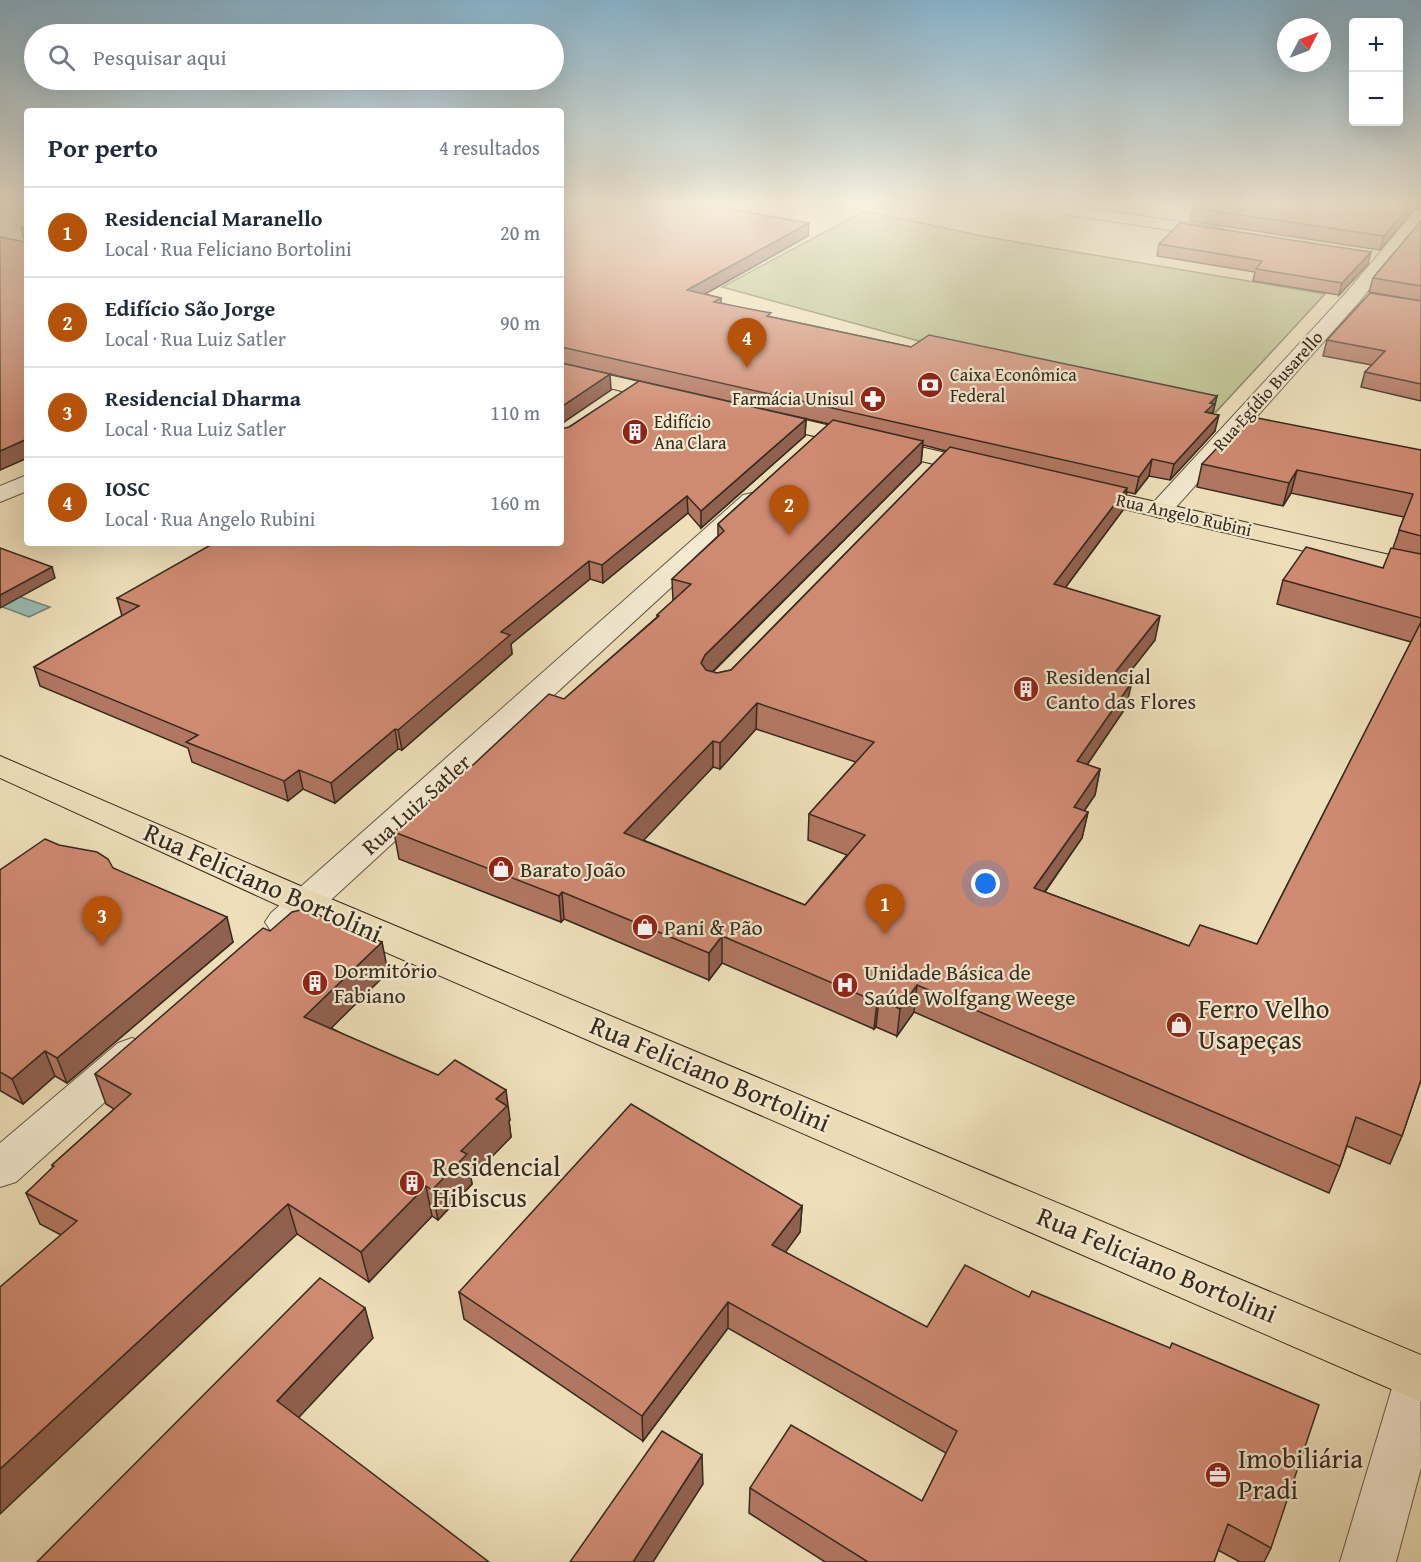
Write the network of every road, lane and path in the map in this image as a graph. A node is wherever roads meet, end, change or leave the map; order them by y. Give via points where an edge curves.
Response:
1 (1368, 278) edge
2 (1352, 298) junction
3 (1375, 302) edge
4 (564, 371) edge
5 (635, 387) junction
6 (692, 401) edge
7 (608, 406) edge
8 (736, 411) edge
9 (826, 432) junction
10 (801, 456) edge
11 (999, 472) edge
12 (774, 480) edge
13 (24, 483) edge
14 (1056, 486) edge
15 (0, 495) edge
16 (1160, 510) junction
17 (1421, 570) edge
18 (0, 766) edge
19 (306, 903) junction
20 (254, 948) edge
21 (157, 1032) edge
22 (0, 1169) edge
23 (1421, 1378) edge
24 (1368, 1562) edge

1 - 2 street, Rua Egídio Busarello
2 - 3 street
2 - 16 street, Rua Egídio Busarello
4 - 5 main road
5 - 6 main road
5 - 7 street
8 - 9 main road
9 - 10 street
9 - 11 main road via 933,467
12 - 19 street, Rua Luiz Satler
13 - 15 street
14 - 16 main road, Rua Angelo Rubini
16 - 17 main road, Rua Angelo Rubini
18 - 19 main road, Rua Feliciano Bortolini
19 - 20 street, Rua Luiz Satler
19 - 23 main road, Rua Feliciano Bortolini
21 - 22 street
23 - 24 street

